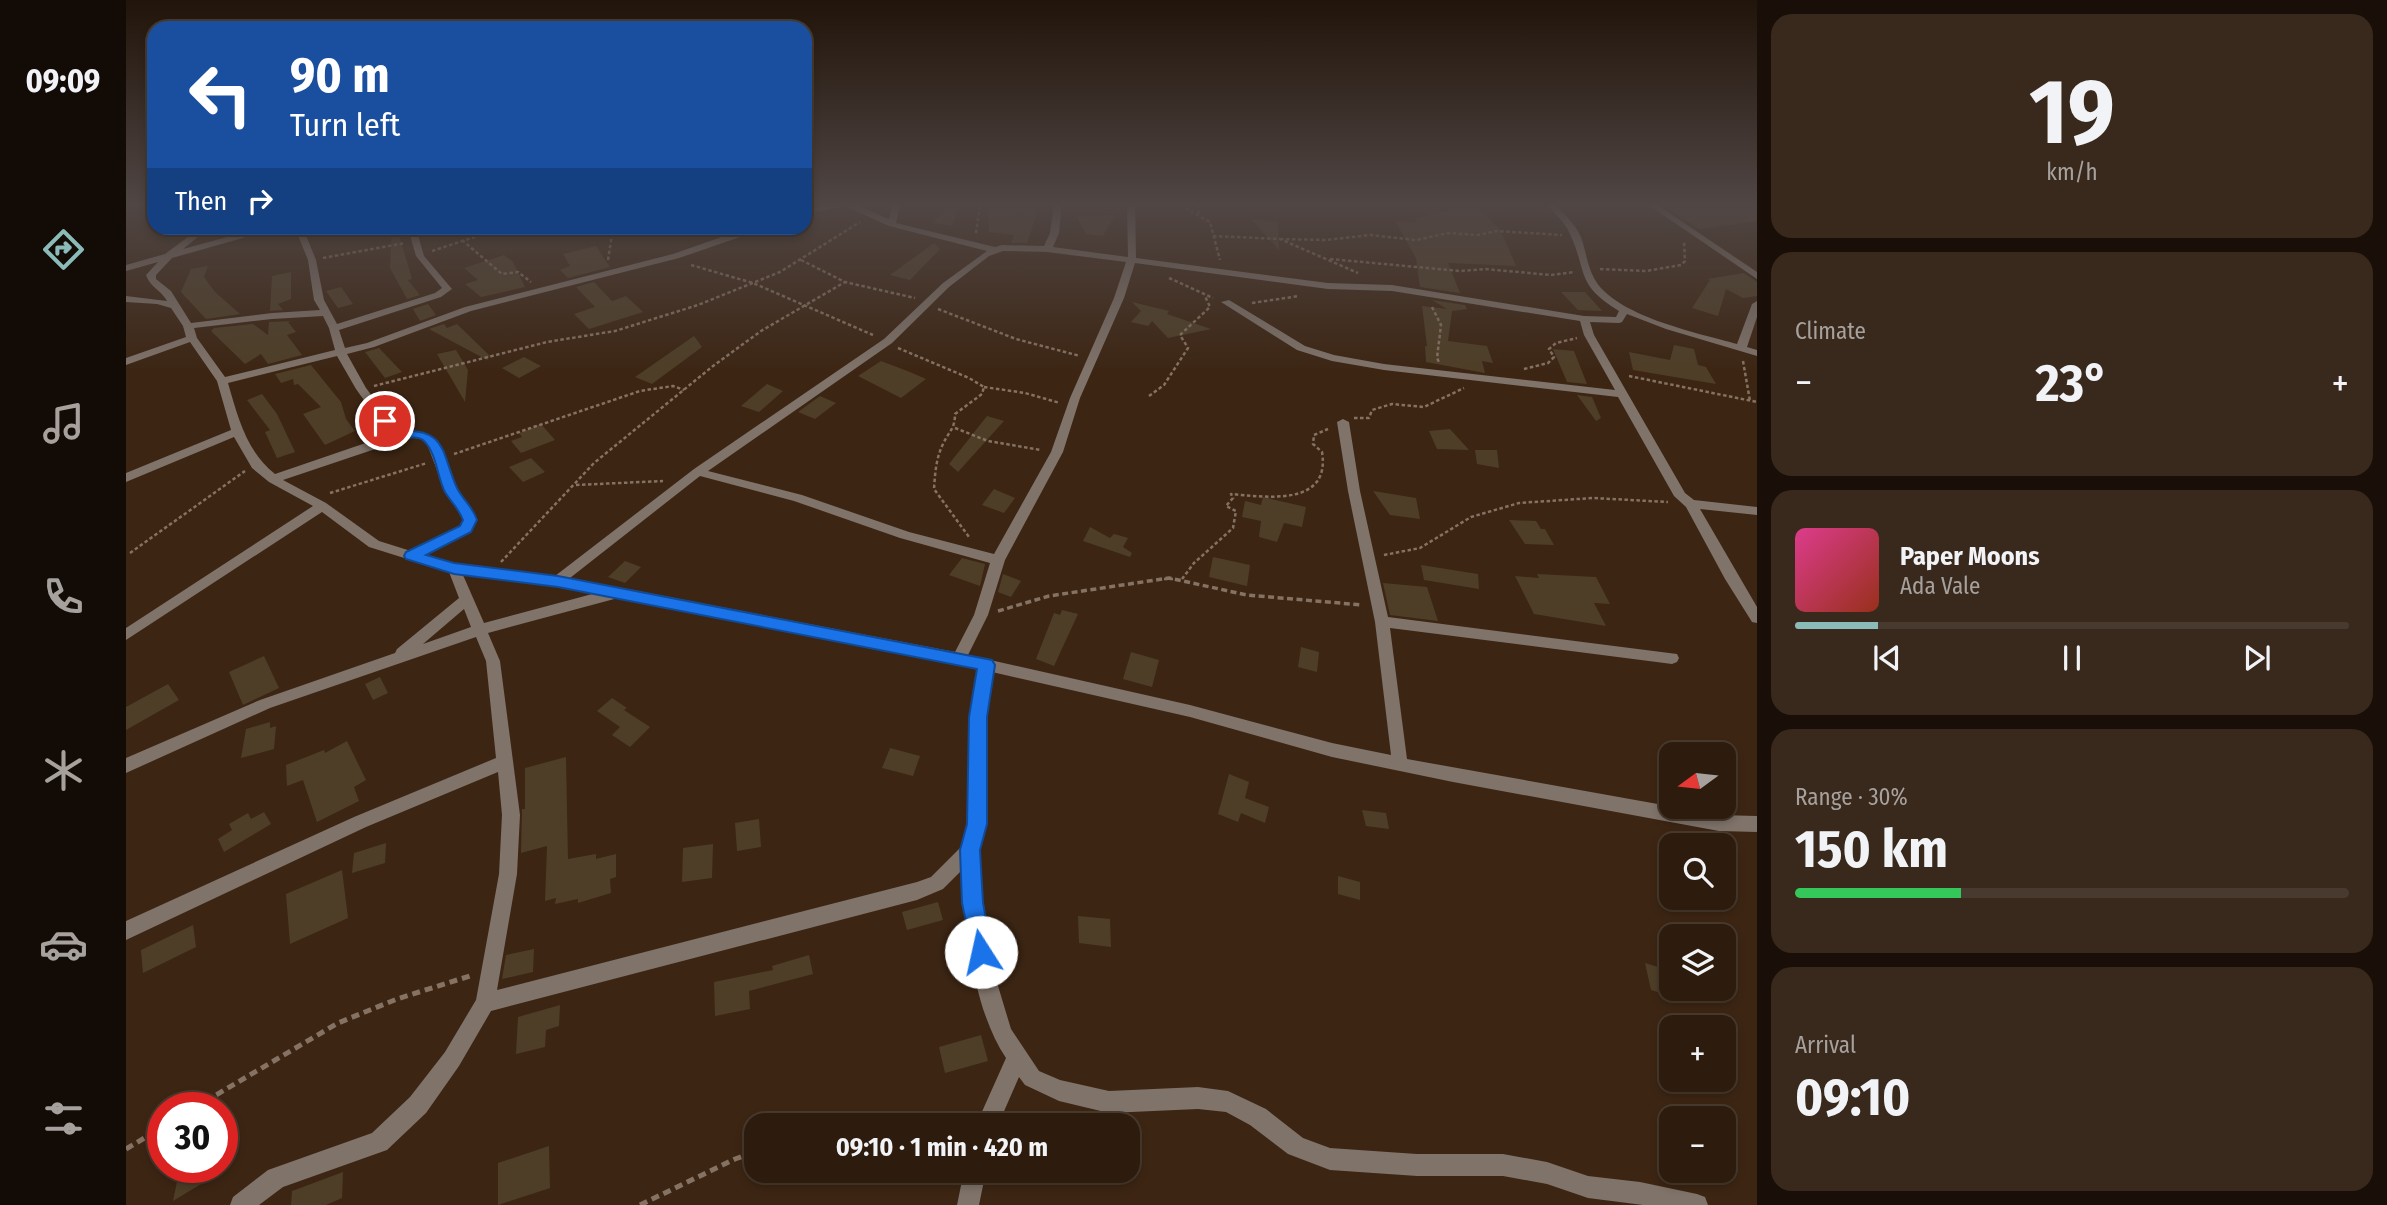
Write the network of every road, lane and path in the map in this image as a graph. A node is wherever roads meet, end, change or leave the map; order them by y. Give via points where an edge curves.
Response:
1 (157, 260) edge
2 (164, 260) edge
3 (312, 260) edge
4 (424, 260) edge
5 (486, 260) edge
6 (608, 260) edge
7 (659, 260) edge
8 (684, 260) edge
9 (801, 260) joint
10 (978, 260) edge
11 (1132, 260) edge
12 (1141, 260) edge
13 (1220, 260) edge
14 (1333, 260) edge
15 (1343, 260) edge
16 (1584, 260) edge
17 (1685, 260) edge
18 (1734, 260) edge
19 (126, 268) edge
20 (1587, 270) junction
21 (610, 272) junction
22 (1224, 272) junction
23 (1757, 276) edge
24 (845, 282) junction
25 (752, 283) junction
26 (1392, 288) junction
27 (541, 291) junction
28 (1418, 294) junction
29 (1205, 296) dead end
30 (126, 299) edge
31 (1226, 302) dead end
32 (929, 304) junction
33 (1757, 304) edge
34 (175, 306) junction
35 (808, 306) junction
36 (1624, 310) junction
37 (324, 313) junction
38 (1584, 319) junction
39 (334, 328) junction
40 (190, 332) junction
41 (1589, 335) junction
42 (888, 341) junction
43 (1741, 348) junction
44 (341, 353) junction
45 (1757, 353) edge
46 (1092, 358) junction
47 (126, 362) edge
48 (1521, 369) dead end
49 (1448, 374) junction
50 (1470, 378) junction
51 (1613, 379) junction
52 (222, 381) junction
53 (984, 387) junction
54 (361, 389) junction
55 (684, 390) junction
56 (1623, 394) junction
57 (1149, 396) dead end
58 (1750, 401) junction
59 (1757, 402) edge
60 (1072, 406) junction
61 (1343, 422) junction
62 (954, 428) junction
63 (237, 432) junction
64 (396, 436) junction
65 (1057, 453) junction
66 (440, 459) junction
67 (256, 465) junction
68 (693, 475) junction
69 (126, 478) edge
70 (273, 480) junction
71 (575, 485) junction
72 (316, 503) junction
73 (1691, 504) junction
74 (1757, 511) edge
75 (130, 553) dead end
76 (983, 555) junction
77 (411, 556) junction
78 (1368, 557) junction
79 (998, 560) junction
80 (454, 569) junction
81 (491, 573) junction
82 (1182, 579) junction
83 (558, 582) junction
84 (618, 593) junction
85 (466, 600) junction
86 (1378, 606) junction
87 (981, 615) junction
88 (1757, 618) edge
89 (1382, 622) junction
90 (482, 629) junction
91 (126, 635) edge
92 (397, 658) junction
93 (1672, 658) dead end
94 (959, 659) junction
95 (986, 665) junction
96 (505, 762) junction
97 (1400, 764) junction
98 (126, 766) edge
99 (1757, 824) edge
100 (970, 850) junction
101 (126, 931) edge
102 (491, 969) junction
103 (485, 1003) junction
104 (1017, 1057) junction
105 (221, 1092) edge
106 (993, 1113) edge
107 (147, 1137) edge
108 (126, 1149) edge
109 (744, 1156) edge
110 (973, 1183) edge
111 (241, 1205) edge
112 (640, 1205) edge
113 (968, 1205) edge
114 (1697, 1205) edge

1 - 19 street
2 - 34 street via 152,280
3 - 37 street
4 - 39 street via 447,286 444,292
5 - 27 path via 502,274 518,272
6 - 21 path
7 - 21 street
8 - 25 path
9 - 24 path
9 - 25 path
10 - 32 street
11 - 46 street
12 - 22 street
13 - 22 path
14 - 26 path
15 - 20 path via 1551,275
16 - 20 street
17 - 20 path via 1681,265 1646,271
18 - 23 street
20 - 36 street via 1595,290
21 - 27 street
22 - 26 street via 1328,286
24 - 32 path
24 - 35 path
25 - 35 path
25 - 54 path via 637,325 547,342
26 - 28 street
27 - 44 street via 468,309
28 - 38 street
28 - 49 path via 1439,317 1437,358
29 - 57 path via 1210,307 1203,318 1180,335 1188,348 1164,385
30 - 34 street
31 - 49 street via 1315,354
32 - 42 street
32 - 46 path via 1016,339
33 - 43 street
34 - 40 street
35 - 42 path
35 - 55 path via 740,345
36 - 38 street via 1619,320
36 - 43 street
37 - 39 street
37 - 40 street via 272,316
38 - 41 street
39 - 44 street
40 - 47 street
40 - 52 street
41 - 48 path via 1556,343 1549,349 1552,360
41 - 51 street
42 - 53 path
42 - 68 street
43 - 45 street
43 - 58 path
44 - 52 street
44 - 54 street
46 - 60 street
49 - 50 street
50 - 56 street
50 - 61 path via 1456,383 1469,385 1432,405 1384,405 1372,410 1369,418
51 - 56 street
51 - 58 path via 1631,376
52 - 63 street
53 - 60 path
53 - 62 path via 982,394 955,414
54 - 64 street
55 - 66 path via 665,386 639,391
55 - 71 path via 594,463
56 - 73 street via 1680,496
58 - 59 path
60 - 65 street
61 - 78 street
61 - 82 path via 1314,435 1324,472 1308,491 1271,496 1231,494 1226,506 1236,511 1233,528
62 - 65 path via 996,443
62 - 76 path via 943,443 934,489
63 - 67 street
63 - 69 street
64 - 66 street via 428,438
64 - 70 street
65 - 79 street
66 - 72 path
66 - 77 street via 451,491 470,520 466,529
67 - 70 street
67 - 75 path
68 - 71 path
68 - 76 street via 798,498 905,535
68 - 83 street
70 - 72 street
71 - 81 path
72 - 77 street via 374,544
72 - 91 street
73 - 74 street
73 - 78 path via 1605,497 1535,501 1472,517 1426,545
73 - 88 street
76 - 79 street
77 - 80 street
78 - 86 street
79 - 87 street
80 - 81 street
80 - 85 street
81 - 83 street
82 - 86 path via 1247,595
82 - 87 path via 1049,596
83 - 84 street
84 - 90 street
84 - 94 street
85 - 90 street
85 - 92 street
86 - 89 street
87 - 94 street
89 - 93 street
89 - 97 street
90 - 92 street
90 - 96 street via 494,661
92 - 98 street via 265,704
94 - 95 street
95 - 97 street
95 - 100 street via 978,717 977,824
96 - 101 street via 360,822
96 - 102 street via 511,815 508,874
97 - 99 street via 1720,823
100 - 103 street via 937,883 917,891
100 - 104 street via 985,976 1002,1034
102 - 103 street
102 - 105 path via 338,1023
103 - 111 street via 418,1105 379,1142 276,1178
104 - 106 street
104 - 114 street via 1032,1078 1059,1090 1110,1102 1198,1097 1228,1102 1258,1117 1296,1146 1330,1158 1503,1165 1568,1178 1588,1187
107 - 108 path
109 - 112 path
110 - 113 street

